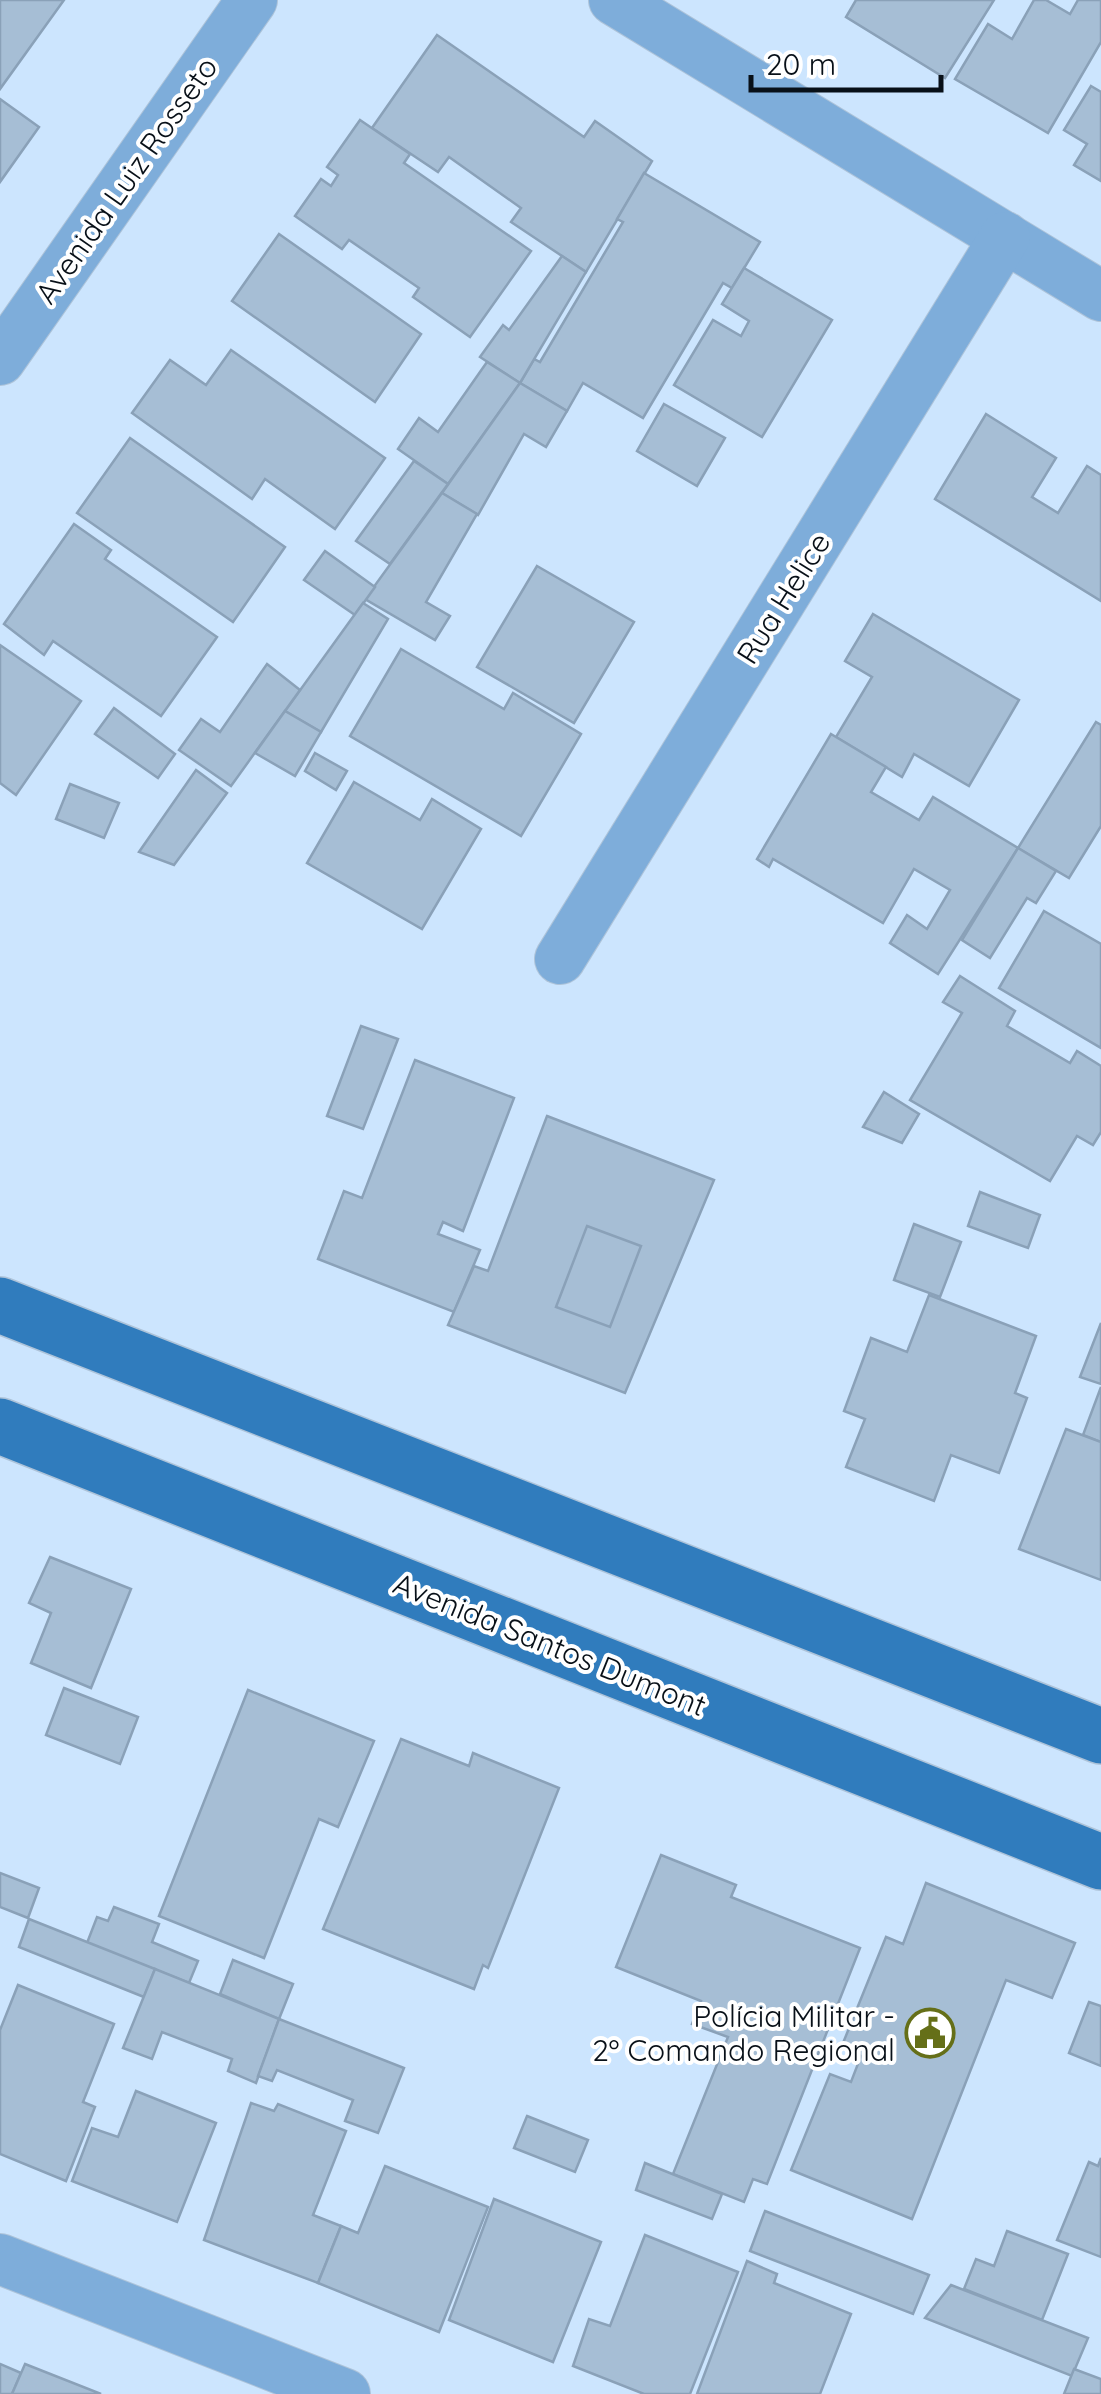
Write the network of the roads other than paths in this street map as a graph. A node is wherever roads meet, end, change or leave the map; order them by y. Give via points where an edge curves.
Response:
1 (252, 0) edge
2 (614, 0) edge
3 (1005, 237) junction
4 (1101, 296) edge
5 (0, 360) edge
6 (560, 959) dead end
7 (0, 1305) edge
8 (0, 1426) edge
9 (1101, 1736) edge
10 (1101, 1862) edge
11 (0, 2259) edge
12 (345, 2394) edge

1 - 5 street, Avenida Luiz Rosseto
2 - 3 street
3 - 4 street
3 - 6 street, Rua Helice
7 - 9 main road
8 - 10 main road, Avenida Santos Dumont
11 - 12 street

